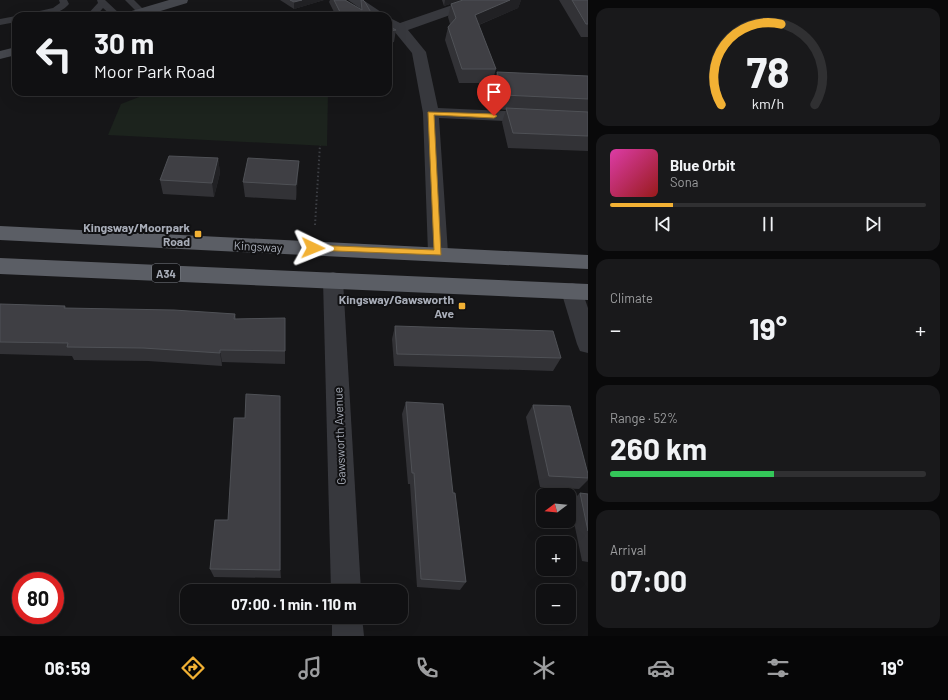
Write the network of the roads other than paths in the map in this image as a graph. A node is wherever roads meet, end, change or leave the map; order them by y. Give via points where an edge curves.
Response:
1 (63, 0) edge
2 (129, 0) edge
3 (182, 0) edge
4 (354, 0) edge
5 (479, 0) edge
6 (102, 2) edge
7 (47, 12) edge
8 (94, 12) edge
9 (113, 12) edge
10 (135, 12) edge
11 (143, 12) edge
12 (374, 12) edge
13 (12, 20) edge
14 (0, 22) edge
15 (394, 24) edge
16 (12, 52) edge
17 (0, 56) edge
18 (431, 113) junction
19 (588, 120) edge
20 (0, 233) edge
21 (438, 253) junction
22 (588, 262) edge
23 (0, 266) edge
24 (333, 280) junction
25 (580, 292) edge
26 (588, 344) edge
27 (346, 584) edge
28 (347, 624) edge
29 (348, 636) edge

1 - 7 lane via 65,4
2 - 10 lane
3 - 11 main road
4 - 12 street
5 - 15 street
6 - 8 lane
6 - 9 lane
13 - 14 lane
15 - 18 street via 419,52
16 - 17 main road
18 - 19 street
18 - 21 street
20 - 21 highway, Kingsway
21 - 22 highway, Kingsway
23 - 24 highway, A34
24 - 25 highway, A34
24 - 27 street, Gawsworth Avenue
25 - 26 street
28 - 29 street

